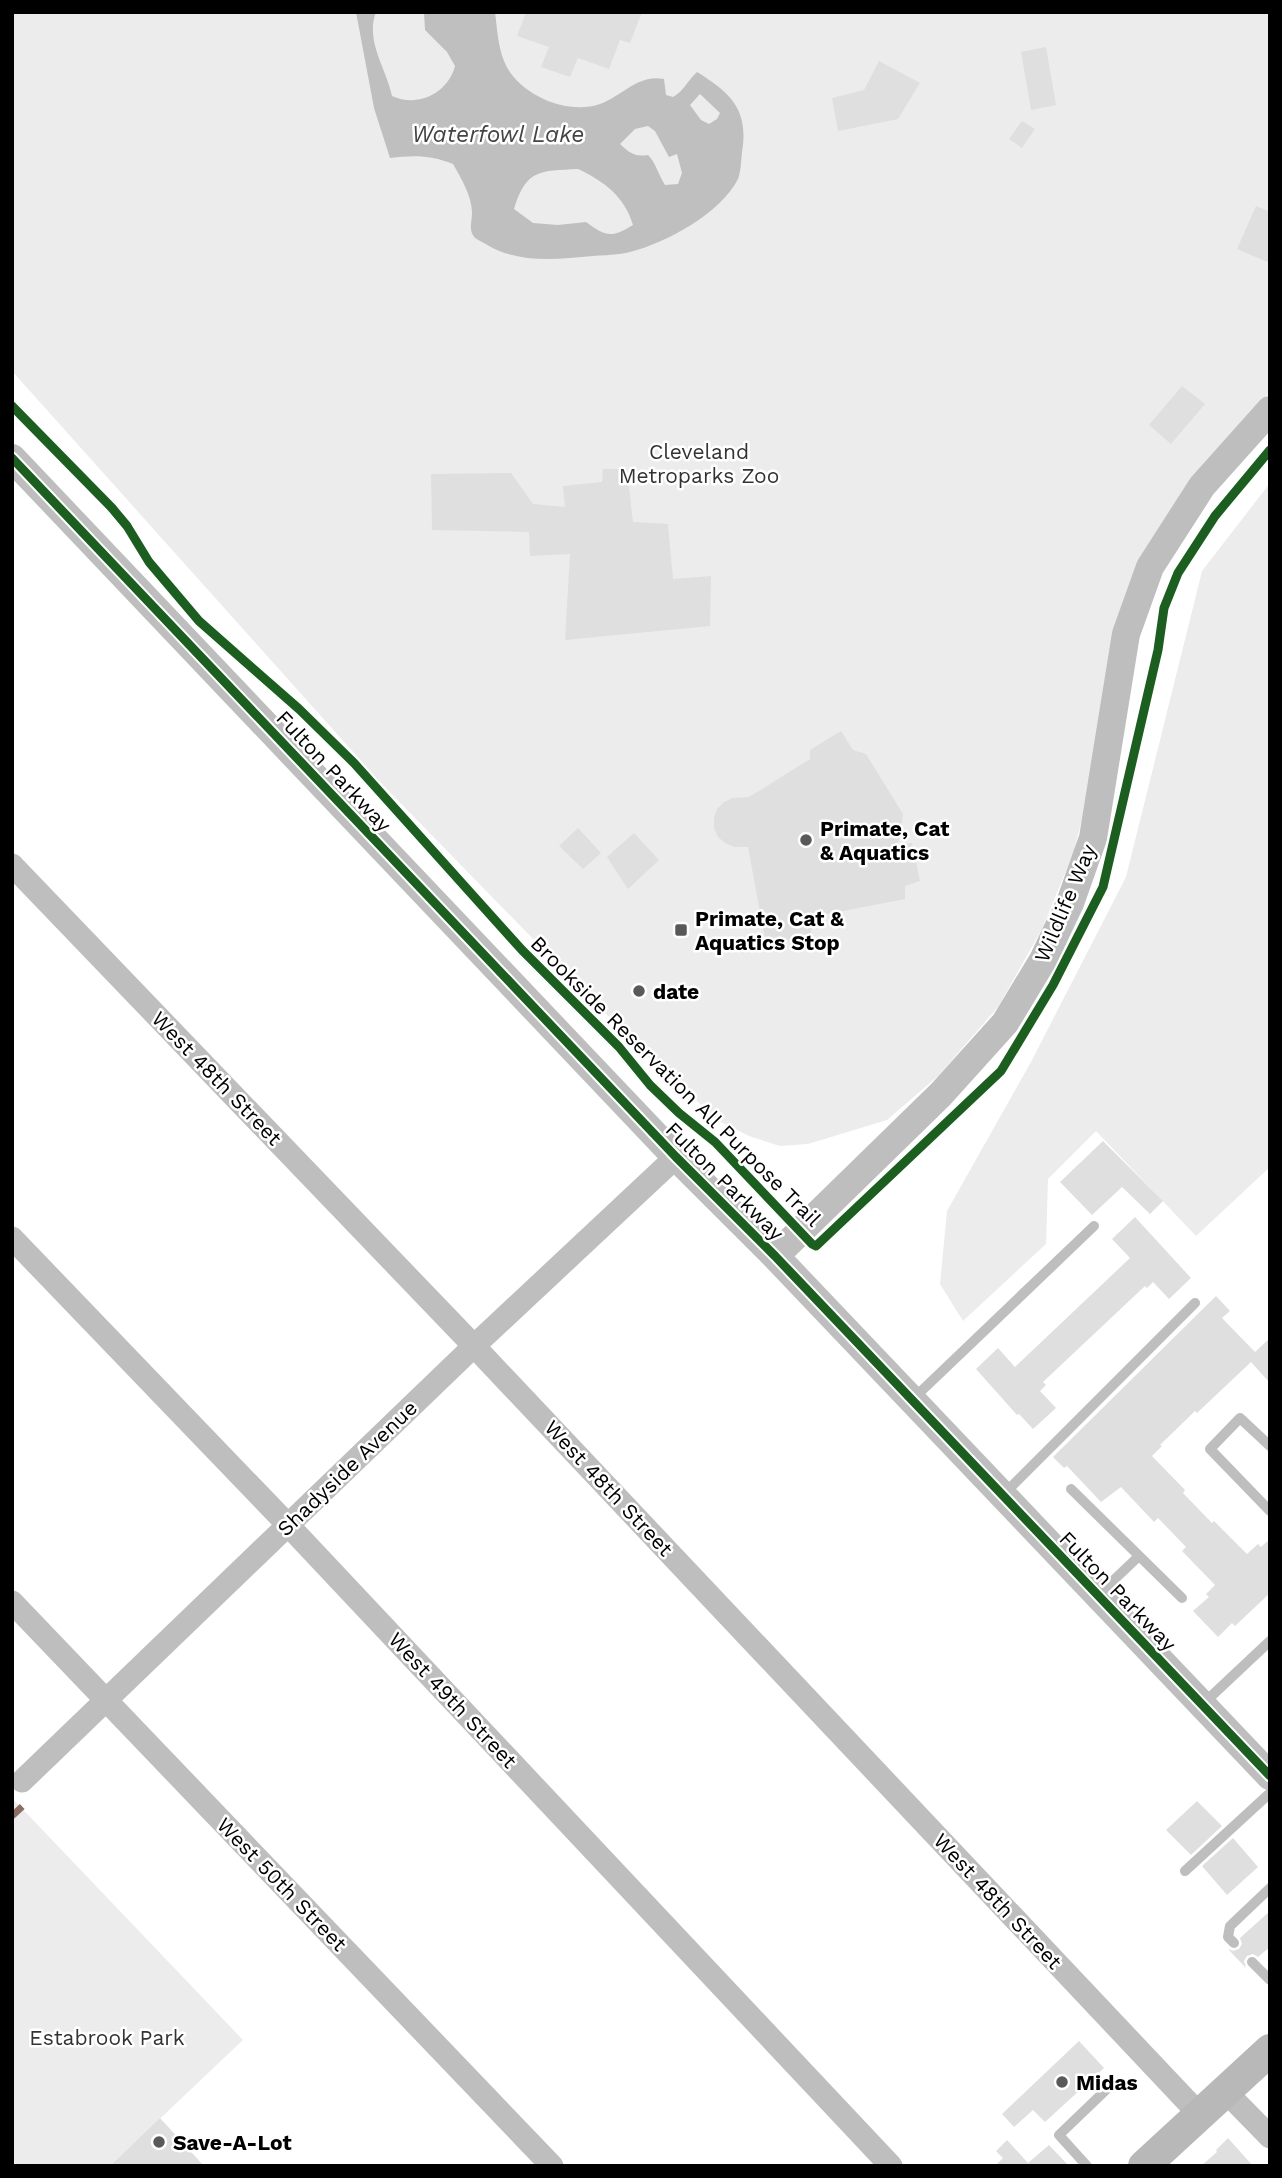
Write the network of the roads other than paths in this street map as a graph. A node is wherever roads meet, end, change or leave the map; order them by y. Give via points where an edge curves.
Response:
1 (1270, 410) edge
2 (12, 458) edge
3 (12, 865) edge
4 (676, 1157) junction
5 (1094, 1226) dead end
6 (12, 1238) edge
7 (775, 1256) junction
8 (1195, 1303) dead end
9 (474, 1346) junction
10 (912, 1400) junction
11 (1270, 1446) edge
12 (1071, 1489) dead end
13 (1003, 1495) junction
14 (1270, 1511) edge
15 (288, 1525) junction
16 (1139, 1556) junction
17 (1098, 1595) junction
18 (1182, 1598) dead end
19 (12, 1602) edge
20 (1270, 1641) edge
21 (107, 1701) junction
22 (1202, 1704) junction
23 (1270, 1776) edge
24 (22, 1781) dead end
25 (1270, 1793) edge
26 (1185, 1871) dead end
27 (1269, 1890) edge
28 (1234, 1943) dead end
29 (1252, 1962) dead end
30 (1270, 1979) edge
31 (1270, 2050) edge
32 (1108, 2088) dead end
33 (1226, 2092) junction
34 (1200, 2116) junction
35 (1270, 2137) edge
36 (552, 2166) edge
37 (891, 2166) edge
38 (1087, 2166) edge
39 (1144, 2166) edge

1 - 7 street, Wildlife Way via 1202,486 1150,567 1126,634 1093,838 1070,903 1037,970 1005,1023 941,1094
2 - 4 street, Fulton Parkway
3 - 9 street, West 48th Street
4 - 7 street, Fulton Parkway
4 - 9 street, Shadyside Avenue
5 - 10 lane
6 - 15 street, West 49th Street
7 - 10 street, Fulton Parkway
8 - 13 lane
9 - 15 street, Shadyside Avenue
9 - 34 street, West 48th Street
10 - 13 street, Fulton Parkway
11 - 14 lane via 1240,1418 1210,1449
12 - 16 lane
13 - 17 street, Fulton Parkway
15 - 21 street, Shadyside Avenue
15 - 37 street, West 49th Street
16 - 17 lane
16 - 18 lane
17 - 22 street, Fulton Parkway
19 - 21 street, West 50th Street
20 - 22 lane
21 - 24 street, Shadyside Avenue
21 - 36 street, West 50th Street
22 - 23 street, Fulton Parkway
25 - 26 lane
27 - 28 lane via 1230,1926 1228,1937
29 - 30 lane
31 - 33 main road
32 - 38 lane via 1059,2134
33 - 34 main road
33 - 35 street
34 - 39 main road

